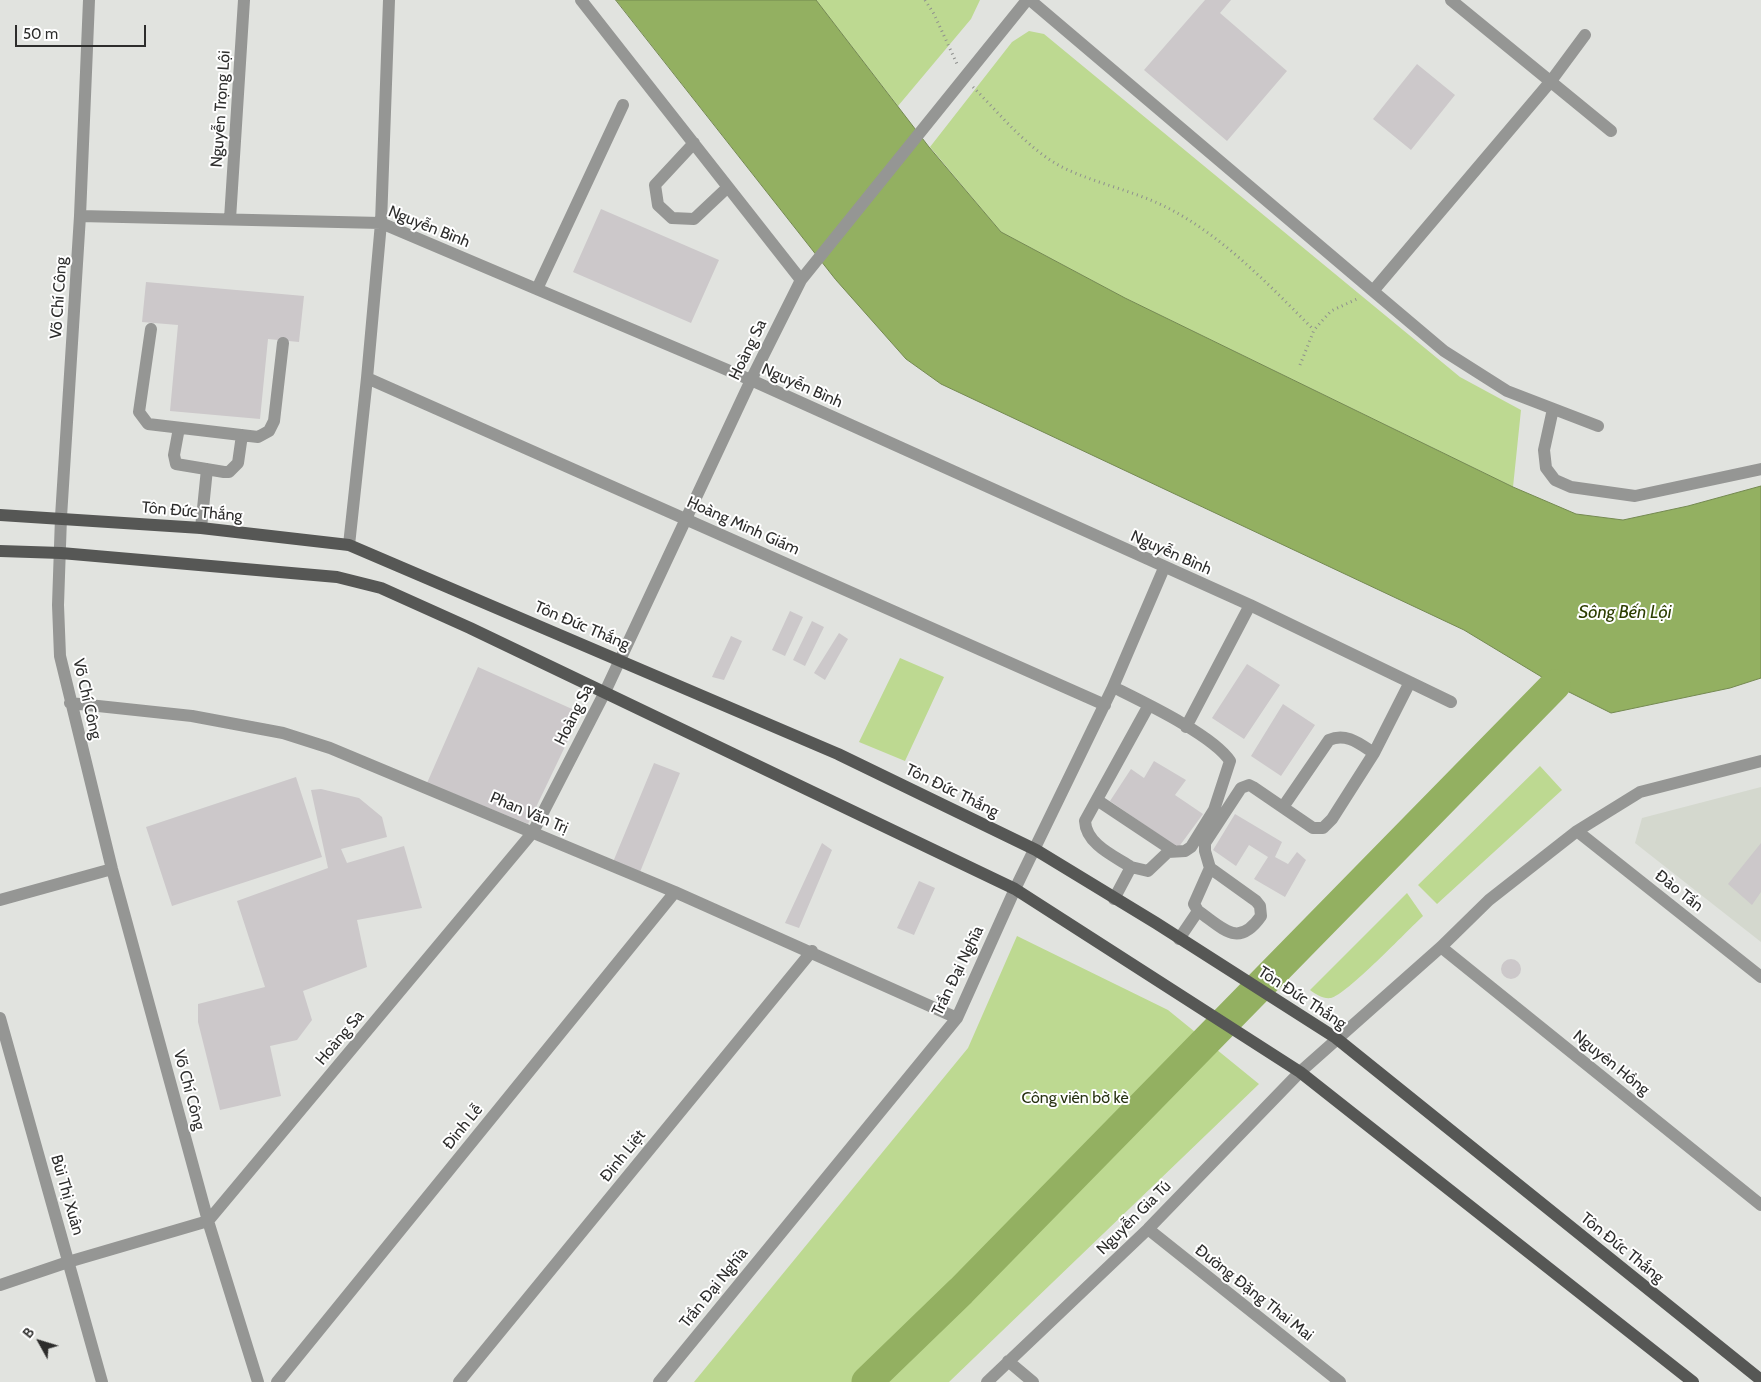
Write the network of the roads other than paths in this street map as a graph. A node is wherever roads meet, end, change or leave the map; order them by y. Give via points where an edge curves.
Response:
1 (90, 0) edge
2 (244, 0) edge
3 (389, 0) edge
4 (581, 0) edge
5 (1028, 0) edge
6 (1451, 0) edge
7 (1585, 35) dead end
8 (1551, 81) junction
9 (623, 105) dead end
10 (1611, 131) dead end
11 (694, 143) junction
12 (728, 187) junction
13 (80, 216) junction
14 (230, 219) junction
15 (381, 223) junction
16 (801, 280) junction
17 (537, 289) junction
18 (1373, 291) junction
19 (151, 329) dead end
20 (283, 343) dead end
21 (368, 378) junction
22 (751, 380) junction
23 (1553, 409) junction
24 (1598, 426) dead end
25 (179, 428) junction
26 (242, 435) junction
27 (207, 469) junction
28 (1761, 469) edge
29 (0, 515) edge
30 (61, 518) junction
31 (685, 518) junction
32 (201, 528) junction
33 (349, 545) junction
34 (0, 550) edge
35 (61, 553) junction
36 (1164, 568) junction
37 (1250, 605) junction
38 (620, 660) junction
39 (1410, 682) junction
40 (1114, 688) junction
41 (604, 694) junction
42 (1451, 702) dead end
43 (70, 703) junction
44 (1105, 705) junction
45 (1148, 705) junction
46 (1186, 727) junction
47 (1374, 753) junction
48 (1761, 761) edge
49 (1097, 800) junction
50 (1283, 807) junction
51 (1577, 831) junction
52 (533, 832) junction
53 (1036, 850) junction
54 (1172, 850) junction
55 (1131, 867) junction
56 (1210, 868) junction
57 (112, 869) junction
58 (1015, 889) junction
59 (675, 892) junction
60 (1114, 899) junction
61 (0, 900) edge
62 (1198, 911) junction
63 (1179, 939) junction
64 (1441, 947) junction
65 (812, 951) junction
66 (1761, 976) edge
67 (0, 1018) edge
68 (957, 1018) junction
69 (1336, 1038) junction
70 (1300, 1072) junction
71 (1761, 1205) edge
72 (208, 1221) junction
73 (1148, 1229) junction
74 (68, 1262) junction
75 (0, 1285) edge
76 (1008, 1361) junction
77 (1761, 1380) edge
78 (102, 1382) edge
79 (258, 1382) edge
80 (277, 1382) edge
81 (460, 1382) edge
82 (659, 1382) edge
83 (987, 1382) edge
84 (1033, 1382) edge
85 (1340, 1382) edge
86 (1693, 1382) edge

1 - 13 street, Võ Chí Công
2 - 14 street, Nguyễn Trọng Lội
3 - 15 street
4 - 11 street
5 - 16 street, Hoàng Sa
5 - 18 street
6 - 8 street
7 - 8 street
8 - 10 street
8 - 18 street
9 - 17 street
11 - 12 street
11 - 12 street via 654,185 658,205 672,218 694,219
12 - 16 street
13 - 14 street, Nguyễn Bình
13 - 30 street, Võ Chí Công
14 - 15 street, Nguyễn Bình
15 - 17 street, Nguyễn Bình
15 - 21 street
16 - 22 street, Hoàng Sa
17 - 22 street, Nguyễn Bình
18 - 23 street via 1444,351 1507,391
19 - 25 street via 139,412 148,424
20 - 26 street via 274,421 264,435
21 - 31 street, Hoàng Minh Giám
21 - 33 street
22 - 31 street, Hoàng Sa
22 - 36 street, Nguyễn Bình
23 - 24 street
23 - 28 street via 1544,450 1546,468 1555,480 1571,487 1635,496
25 - 26 street
25 - 27 street via 176,464
26 - 27 street via 238,463 234,468 229,472
27 - 32 street
29 - 30 main road, Tôn Đức Thắng
30 - 32 main road, Tôn Đức Thắng
30 - 35 street, Võ Chí Công
31 - 38 street, Hoàng Sa
31 - 44 street, Hoàng Minh Giám
32 - 33 main road, Tôn Đức Thắng
33 - 38 main road, Tôn Đức Thắng
34 - 35 main road
35 - 41 main road via 337,577 382,588
35 - 43 street, Võ Chí Công via 60,656
36 - 37 street, Nguyễn Bình
36 - 40 street, Trần Đại Nghĩa
37 - 39 street, Nguyễn Bình
37 - 46 street
38 - 41 street, Hoàng Sa
38 - 53 main road, Tôn Đức Thắng via 838,754
39 - 42 street, Nguyễn Bình
39 - 47 street
40 - 44 street, Trần Đại Nghĩa
40 - 45 street
41 - 52 street, Hoàng Sa
41 - 58 main road
43 - 52 street, Phan Văn Trị via 192,716 283,733 330,748
43 - 57 street, Võ Chí Công
44 - 53 street, Trần Đại Nghĩa
45 - 46 street
45 - 49 street
46 - 54 street via 1217,745 1230,761 1214,810 1190,847
47 - 50 street via 1349,737 1337,736 1329,740
47 - 50 street via 1323,828 1313,828
48 - 51 street, Nguyễn Gia Tú via 1640,792
49 - 54 street
49 - 55 street via 1085,821 1086,830 1097,845
50 - 56 street via 1253,786 1241,788 1205,843
51 - 64 street, Nguyễn Gia Tú via 1489,900
51 - 66 street, Đào Tấn
52 - 59 street, Phan Văn Trị
52 - 72 street, Hoàng Sa
53 - 58 street, Trần Đại Nghĩa
53 - 60 main road, Tôn Đức Thắng
54 - 55 street via 1148,870
55 - 60 street
56 - 62 street via 1196,896 1194,904
56 - 62 street via 1256,902 1261,916 1253,928 1240,935 1232,934
57 - 61 street
57 - 72 street, Võ Chí Công
58 - 68 street, Trần Đại Nghĩa
58 - 70 main road
59 - 65 street, Phan Văn Trị
59 - 80 street, Đinh Lễ
60 - 63 main road, Tôn Đức Thắng
62 - 63 street
63 - 69 main road, Tôn Đức Thắng
64 - 69 street, Nguyễn Gia Tú
64 - 71 street, Nguyên Hồng
65 - 68 street, Phan Văn Trị
65 - 81 street, Đinh Liệt
67 - 74 street, Bùi Thị Xuân
68 - 82 street, Trần Đại Nghĩa
69 - 70 street, Nguyễn Gia Tú
69 - 77 main road, Tôn Đức Thắng
70 - 73 street, Nguyễn Gia Tú
70 - 86 main road
72 - 74 street
72 - 79 street, Võ Chí Công
73 - 76 street, Nguyễn Gia Tú
73 - 85 street, Đường Đặng Thai Mai
74 - 75 street
74 - 78 street, Bùi Thị Xuân
76 - 83 street, Nguyễn Gia Tú
76 - 84 street

